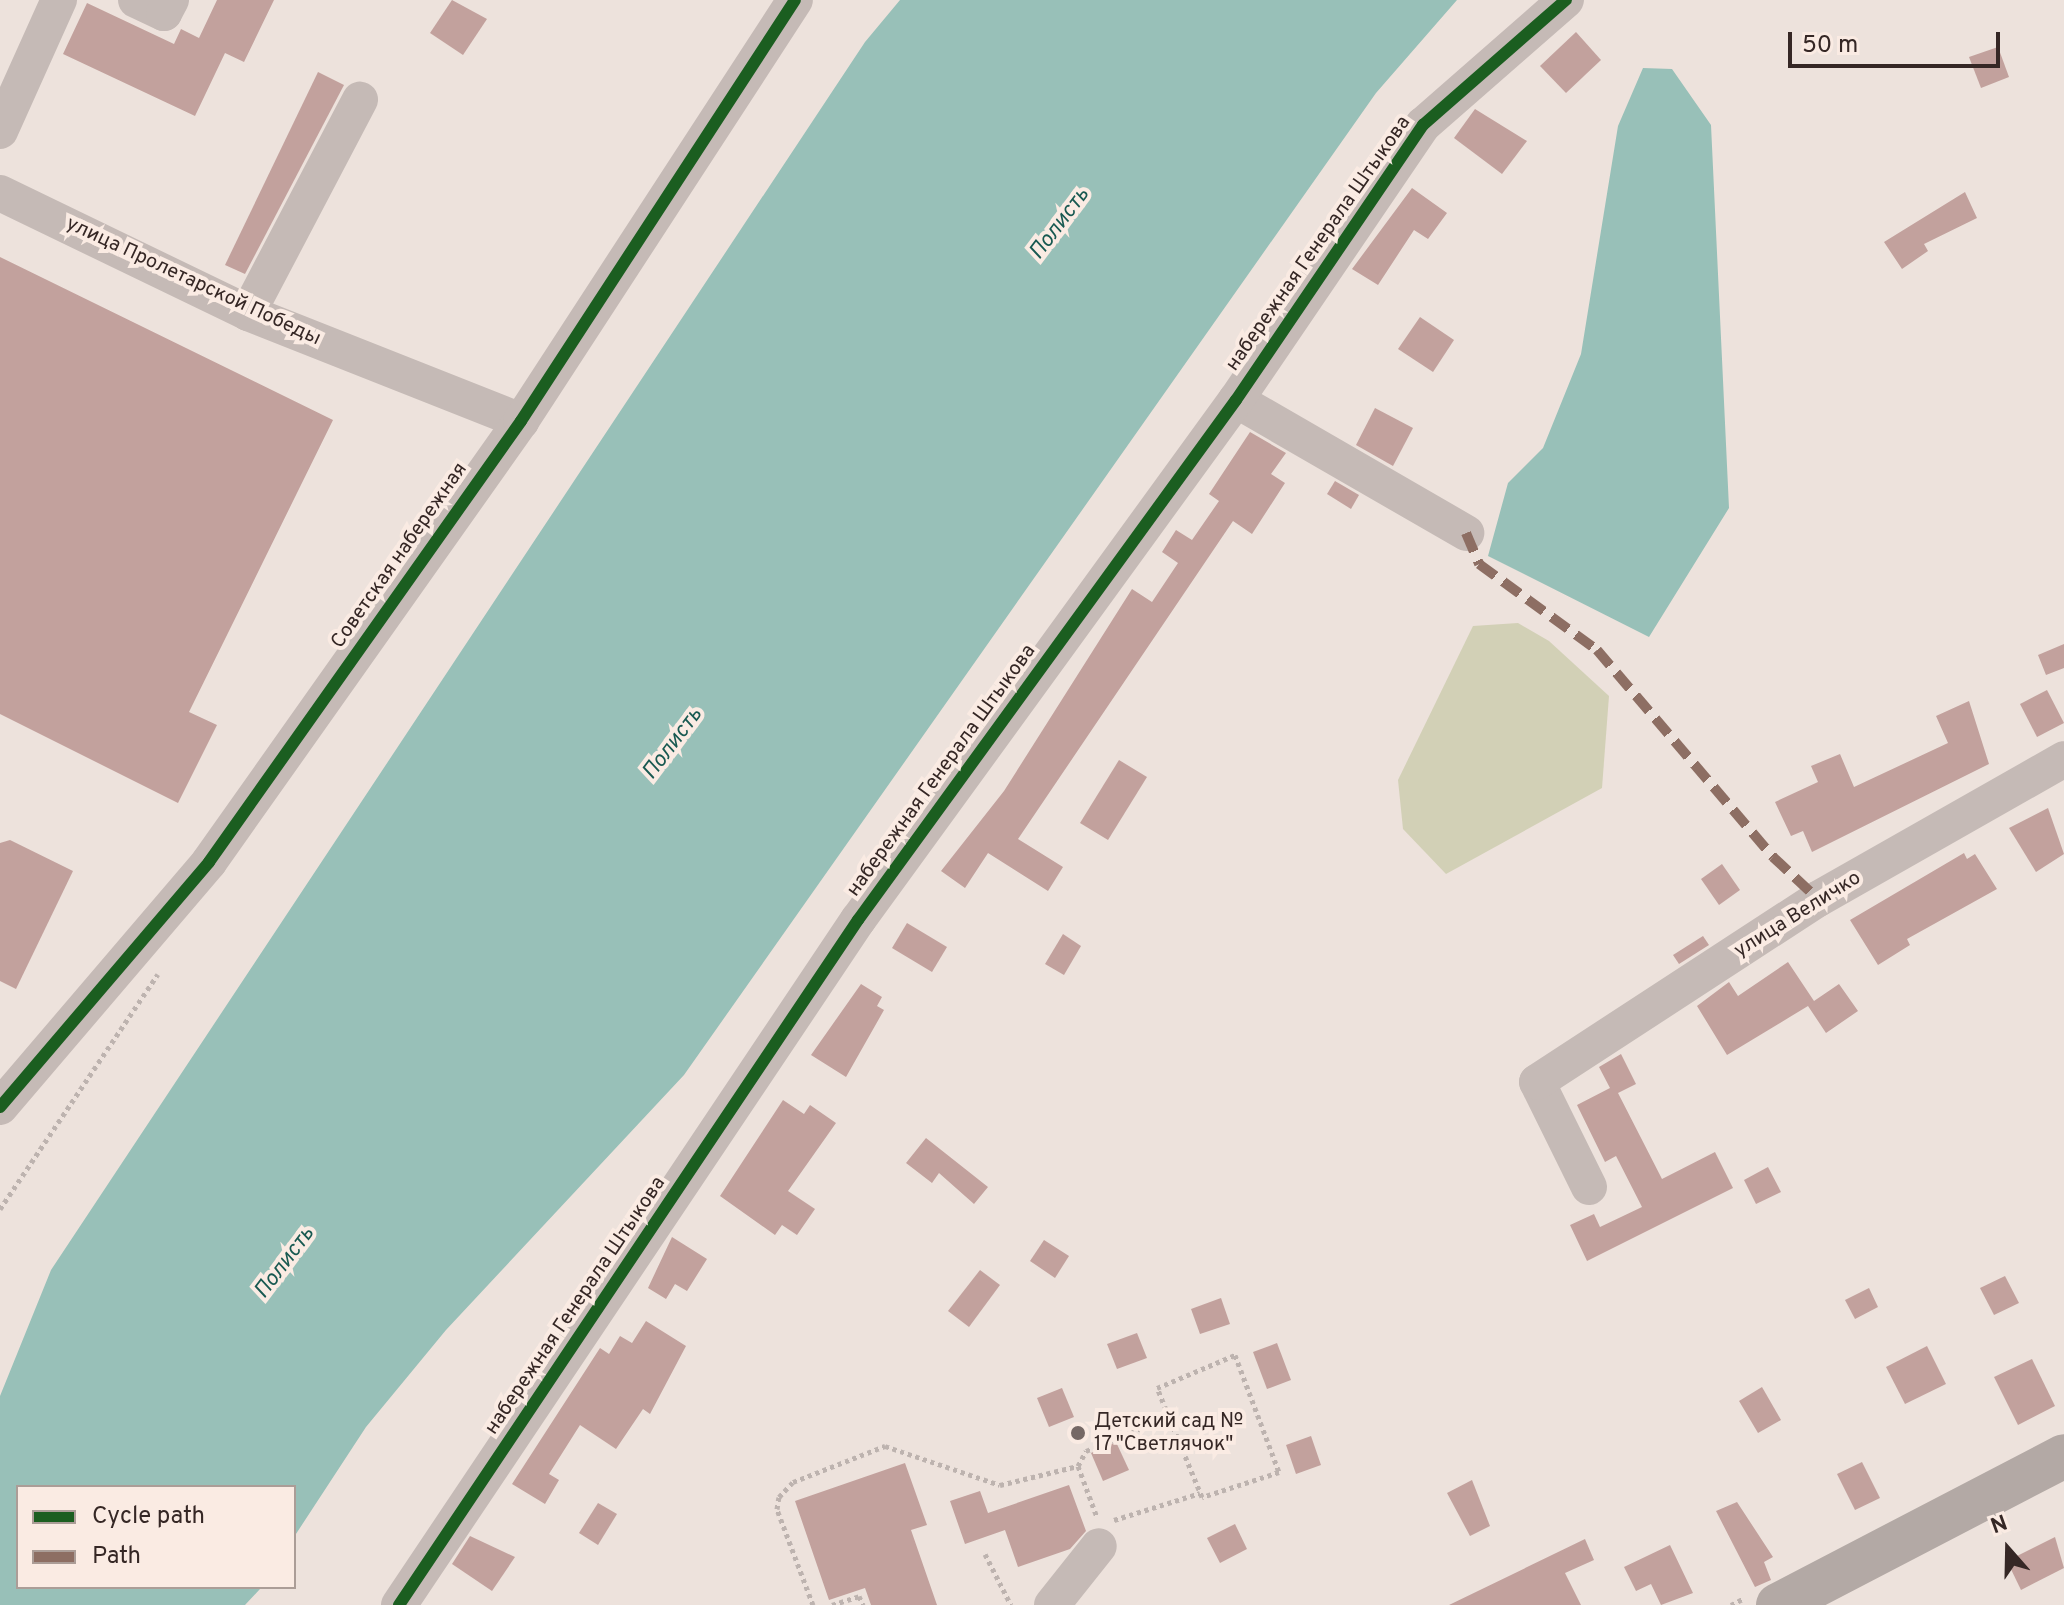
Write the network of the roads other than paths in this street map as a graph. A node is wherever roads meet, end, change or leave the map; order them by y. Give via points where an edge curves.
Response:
1 (59, 0) edge
2 (136, 0) edge
3 (171, 0) edge
4 (795, 0) edge
5 (1566, 0) edge
6 (360, 100) dead end
7 (0, 131) edge
8 (0, 193) edge
9 (248, 313) junction
10 (1236, 400) junction
11 (521, 421) junction
12 (1466, 533) dead end
13 (2064, 759) edge
14 (0, 1107) edge
15 (1589, 1187) dead end
16 (2064, 1456) edge
17 (1100, 1535) road end
18 (399, 1605) edge
19 (1052, 1605) edge
20 (1778, 1605) edge

1 - 7 street
2 - 3 street via 164,13
4 - 11 street, Советская набережная
5 - 10 street, набережная Генерала Штыкова via 1423,125
6 - 9 street
8 - 9 street, улица Пролетарской Победы
9 - 11 street, улица Пролетарской Победы
10 - 12 street
10 - 18 street, набережная Генерала Штыкова via 858,920
11 - 14 street, Советская набережная via 209,862
13 - 15 street, улица Величко via 1818,899 1537,1082
16 - 20 main road
17 - 19 street

